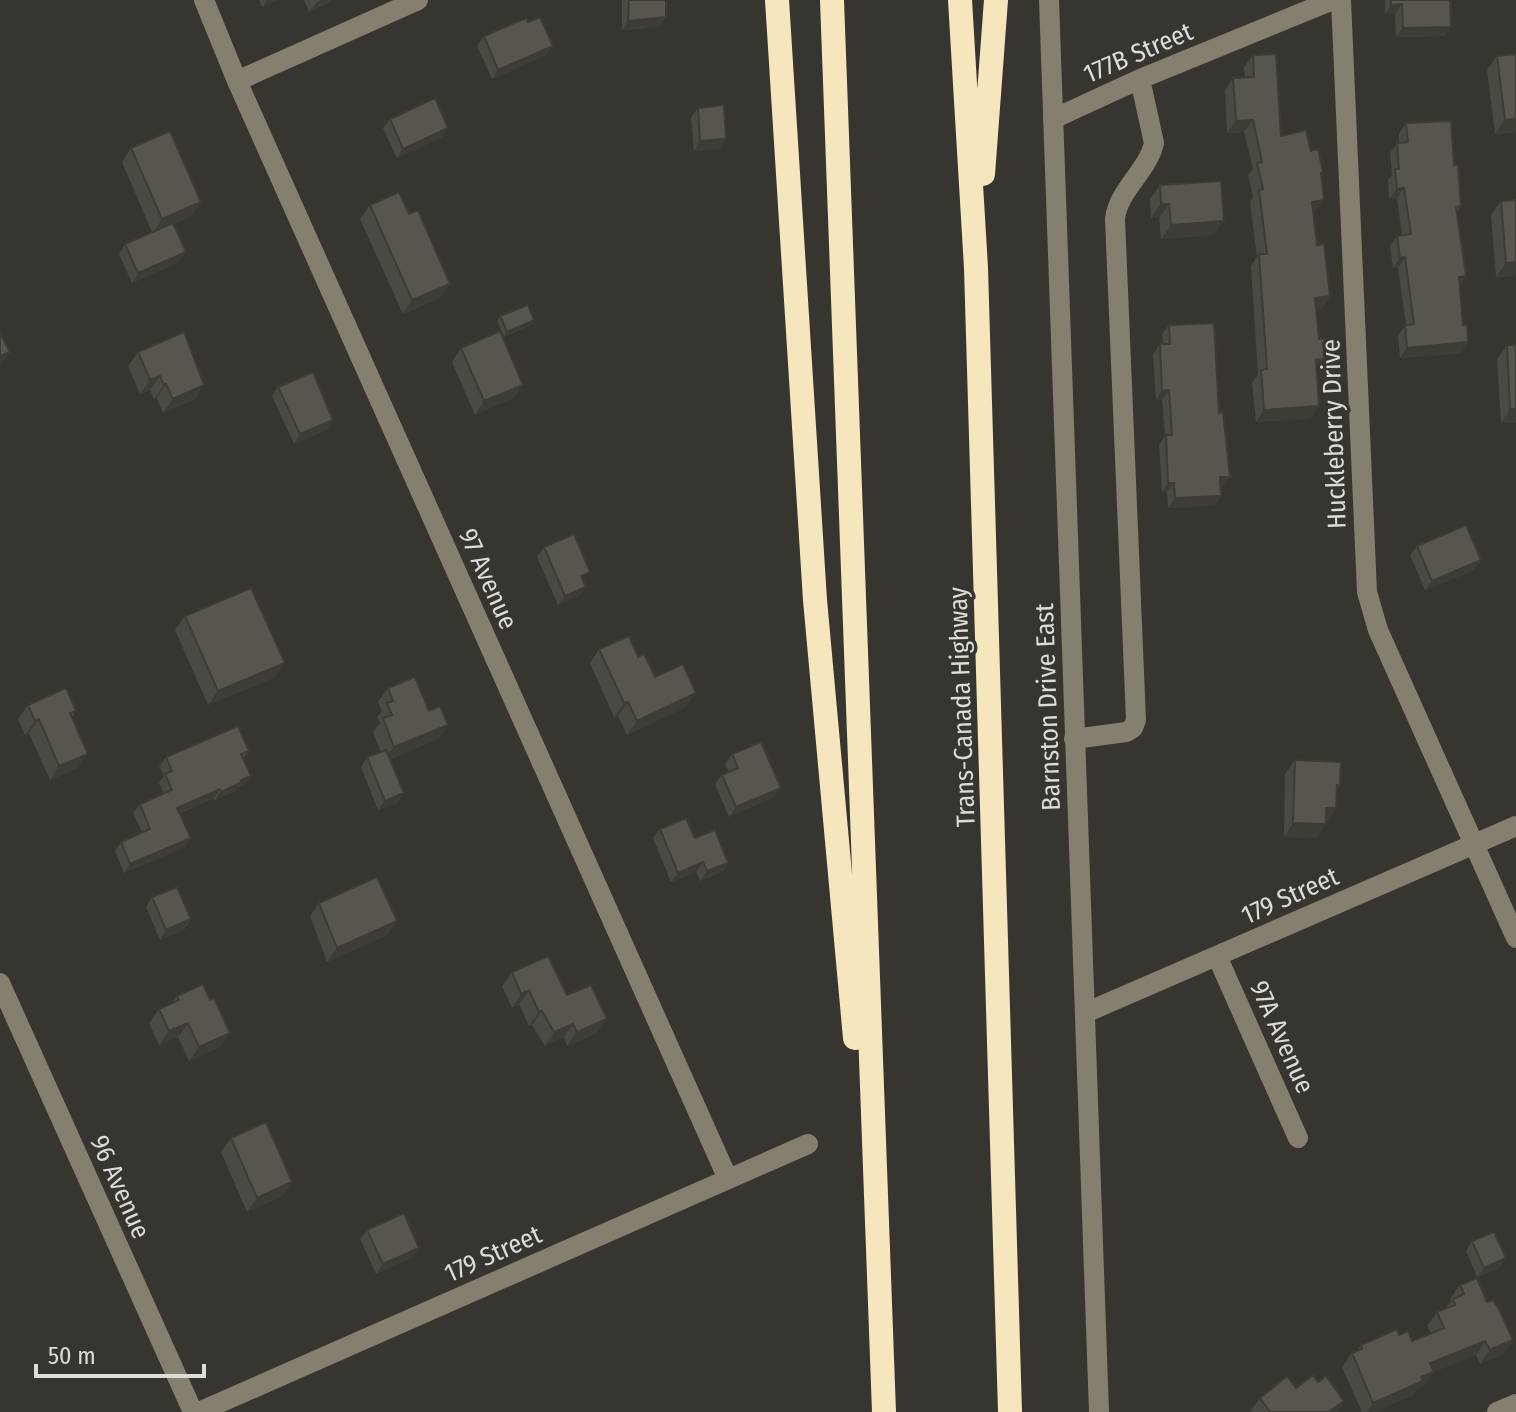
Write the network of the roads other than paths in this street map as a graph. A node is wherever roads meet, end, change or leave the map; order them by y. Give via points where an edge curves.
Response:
1 (204, 0) edge
2 (416, 0) edge
3 (777, 0) edge
4 (832, 0) edge
5 (960, 0) edge
6 (996, 0) edge
7 (1049, 0) edge
8 (1333, 0) edge
9 (1341, 0) edge
10 (1140, 79) junction
11 (237, 81) junction
12 (1053, 119) junction
13 (976, 268) junction
14 (1074, 739) junction
15 (1516, 826) edge
16 (1475, 844) junction
17 (1516, 938) edge
18 (1217, 956) junction
19 (0, 983) edge
20 (1085, 1013) junction
21 (1298, 1138) dead end
22 (808, 1144) dead end
23 (728, 1179) junction
24 (880, 1307) junction
25 (1516, 1404) edge
26 (193, 1412) edge
27 (199, 1412) edge
28 (884, 1412) edge
29 (1010, 1412) edge
30 (1099, 1412) edge
31 (1497, 1412) edge

1 - 11 street, 97 Avenue
2 - 11 street
3 - 24 highway via 815,600
4 - 24 highway
5 - 13 highway, Trans-Canada Highway
6 - 13 highway
7 - 12 street, Barnston Drive East
8 - 10 street, 177B Street
9 - 16 street, Huckleberry Drive via 1367,592 1378,630
10 - 12 street, 177B Street
10 - 14 street via 1154,143 1115,219 1136,720 1126,732
11 - 23 street, 97 Avenue
12 - 14 street, Barnston Drive East
13 - 29 highway, Trans-Canada Highway
14 - 20 street, Barnston Drive East
15 - 16 street, 179 Street
16 - 17 street, Huckleberry Drive
16 - 18 street, 179 Street
18 - 20 street, 179 Street
18 - 21 street, 97A Avenue
19 - 26 street, 96 Avenue
20 - 30 street, Barnston Drive East
22 - 23 street, 179 Street
23 - 27 street, 179 Street
24 - 28 highway
25 - 31 street

